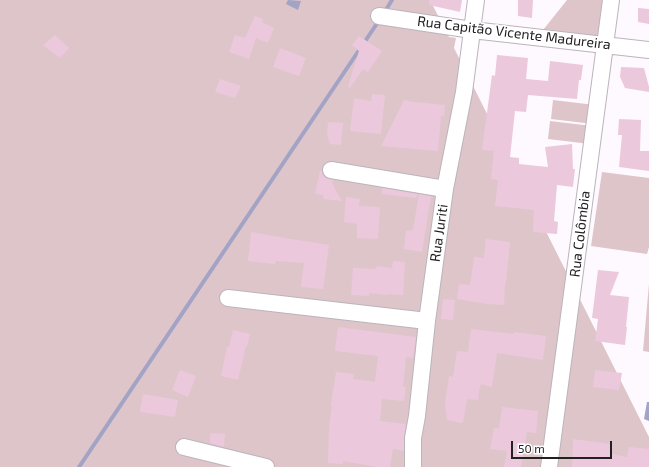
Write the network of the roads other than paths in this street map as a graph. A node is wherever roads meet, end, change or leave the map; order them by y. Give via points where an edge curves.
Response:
1 (476, 0) edge
2 (611, 0) edge
3 (379, 16) dead end
4 (472, 30) junction
5 (605, 45) junction
6 (649, 50) edge
7 (331, 170) dead end
8 (445, 189) junction
9 (228, 298) dead end
10 (427, 322) junction
11 (184, 447) dead end
12 (266, 467) edge
13 (413, 467) edge
14 (550, 467) edge

1 - 4 street, Rua Juriti
2 - 5 street, Rua Colômbia
3 - 4 street, Rua Capitão Vicente Madureira
4 - 5 street, Rua Capitão Vicente Madureira
4 - 8 street, Rua Juriti via 464,92
5 - 6 street, Rua Capitão Vicente Madureira
5 - 14 street, Rua Colômbia
7 - 8 street
8 - 10 street, Rua Juriti
9 - 10 street
10 - 13 street, Rua Juriti
11 - 12 street

